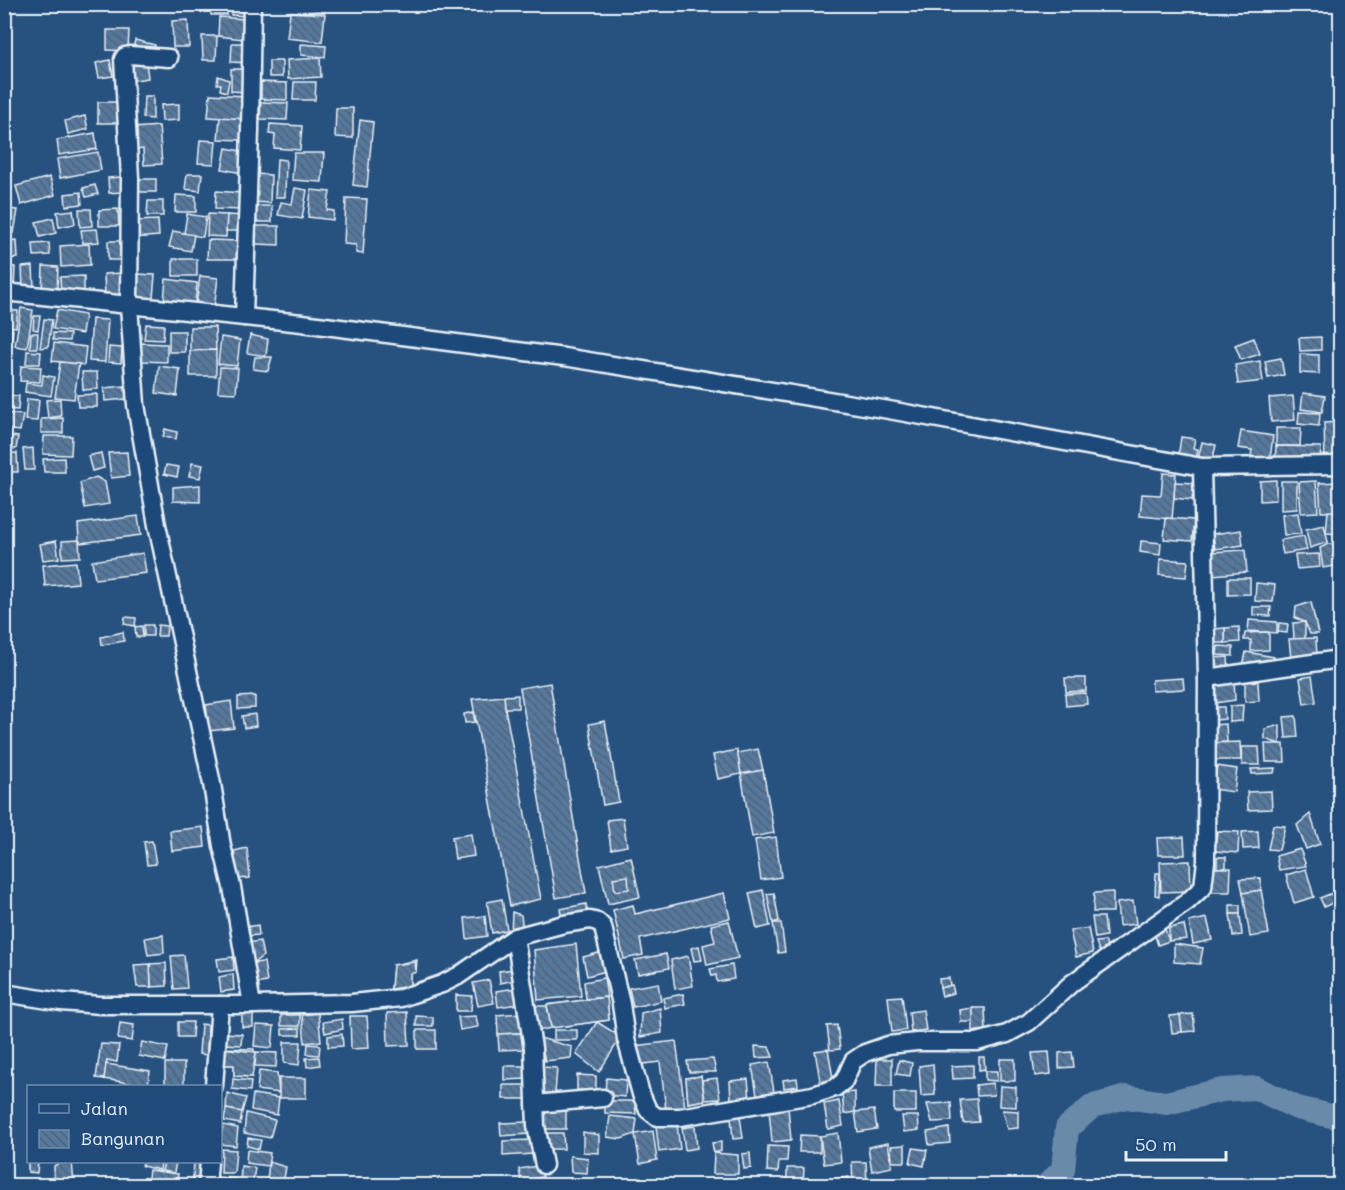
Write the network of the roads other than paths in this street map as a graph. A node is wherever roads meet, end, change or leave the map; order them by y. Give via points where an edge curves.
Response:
1 (252, 4) edge
2 (169, 58) dead end
3 (4, 292) edge
4 (129, 305) junction
5 (244, 317) junction
6 (1341, 465) edge
7 (1202, 466) junction
8 (1341, 659) edge
9 (1208, 678) junction
10 (515, 937) junction
11 (4, 993) edge
12 (220, 1005) junction
13 (252, 1005) junction
14 (214, 1085) edge
15 (603, 1098) dead end
16 (535, 1104) junction
17 (209, 1163) edge
18 (544, 1165) dead end
19 (207, 1185) edge

1 - 5 street
2 - 4 street via 130,55 123,59 130,178
3 - 4 street
4 - 5 street
4 - 13 street via 142,448 212,784
5 - 7 street via 588,361
6 - 7 street
7 - 9 street
8 - 9 street
9 - 10 street via 1203,887 1072,983 1029,1022 1007,1034 977,1042 888,1045 853,1061 844,1081 835,1088 813,1095 680,1117 657,1117 648,1110 634,1075 603,927 590,920
10 - 13 street via 458,976 401,998
10 - 16 street via 533,1048
11 - 12 street via 100,1005
12 - 13 street
12 - 14 street
15 - 16 street
16 - 18 street
17 - 19 street

